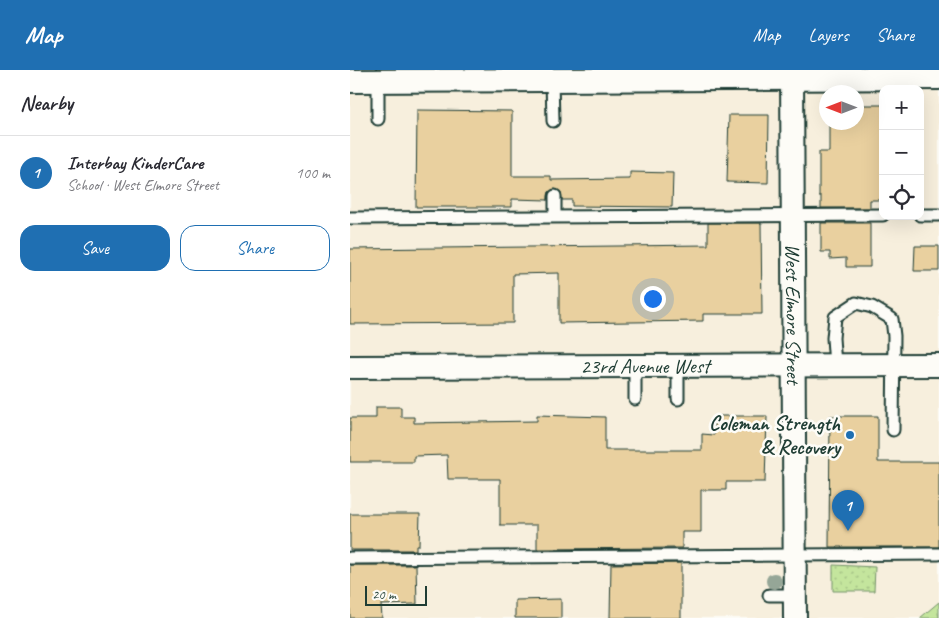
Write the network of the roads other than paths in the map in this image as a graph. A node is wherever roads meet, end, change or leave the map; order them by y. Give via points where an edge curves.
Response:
1 (792, 74) edge
2 (939, 78) edge
3 (552, 80) junction
4 (350, 81) edge
5 (378, 81) junction
6 (378, 119) dead end
7 (553, 121) dead end
8 (555, 196) dead end
9 (793, 214) junction
10 (879, 215) edge
11 (924, 215) edge
12 (939, 215) edge
13 (555, 216) junction
14 (350, 218) edge
15 (893, 365) junction
16 (939, 365) edge
17 (635, 366) junction
18 (678, 366) junction
19 (794, 366) junction
20 (835, 366) junction
21 (350, 367) edge
22 (635, 399) dead end
23 (678, 399) dead end
24 (893, 430) dead end
25 (939, 554) edge
26 (796, 555) junction
27 (350, 558) edge
28 (769, 595) dead end
29 (795, 595) junction
30 (795, 618) edge

1 - 2 street
1 - 3 street
1 - 9 street, West Elmore Street
3 - 5 street
3 - 7 lane
4 - 5 street
5 - 6 lane
8 - 13 lane
9 - 10 lane
9 - 13 lane
9 - 19 street, West Elmore Street
11 - 12 lane
13 - 14 lane
15 - 16 street, 23rd Avenue West
15 - 20 street, 23rd Avenue West
15 - 20 lane via 892,320 872,307 856,303 835,317
15 - 24 lane
17 - 18 street, 23rd Avenue West
17 - 21 street, 23rd Avenue West
17 - 22 lane
18 - 19 street, 23rd Avenue West
18 - 23 lane
19 - 20 street, 23rd Avenue West
19 - 26 street, West Elmore Street
25 - 26 lane
26 - 27 lane
26 - 29 street, West Elmore Street
28 - 29 lane
29 - 30 street, West Elmore Street

